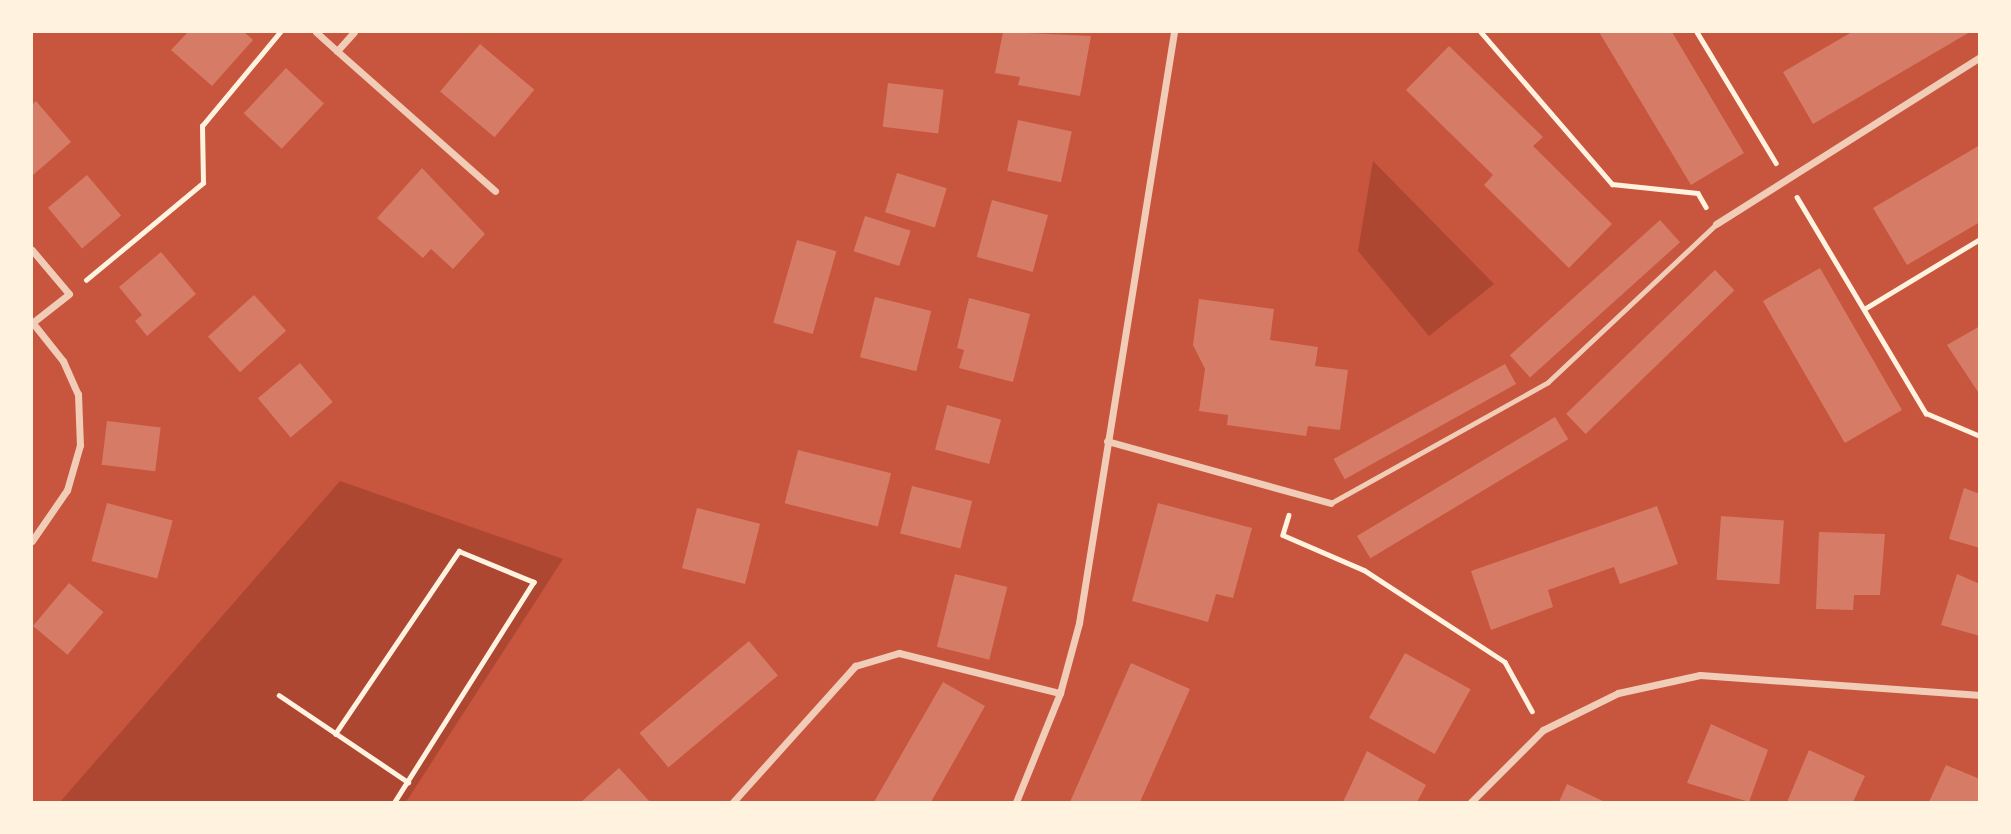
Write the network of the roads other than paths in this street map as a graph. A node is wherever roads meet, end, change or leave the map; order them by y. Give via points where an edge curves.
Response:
1 (316, 32) edge
2 (354, 32) edge
3 (1174, 32) edge
4 (337, 51) junction
5 (1979, 57) edge
6 (495, 191) dead end
7 (1716, 224) joint
8 (32, 250) edge
9 (32, 323) edge
10 (1107, 441) junction
11 (1331, 503) joint
12 (32, 541) edge
13 (1060, 692) junction
14 (1979, 695) edge
15 (733, 803) edge
16 (1016, 803) edge
17 (1471, 803) edge

1 - 4 street
2 - 4 street
3 - 10 street
4 - 6 street
5 - 7 street
7 - 11 lane via 1548,382
8 - 9 street via 69,294
9 - 12 street via 63,361 78,394 80,445 67,490
10 - 11 street via 1164,451 1294,497
10 - 13 street via 1079,623
13 - 15 street via 899,653 855,666
13 - 16 street
14 - 17 street via 1700,675 1618,693 1543,730

